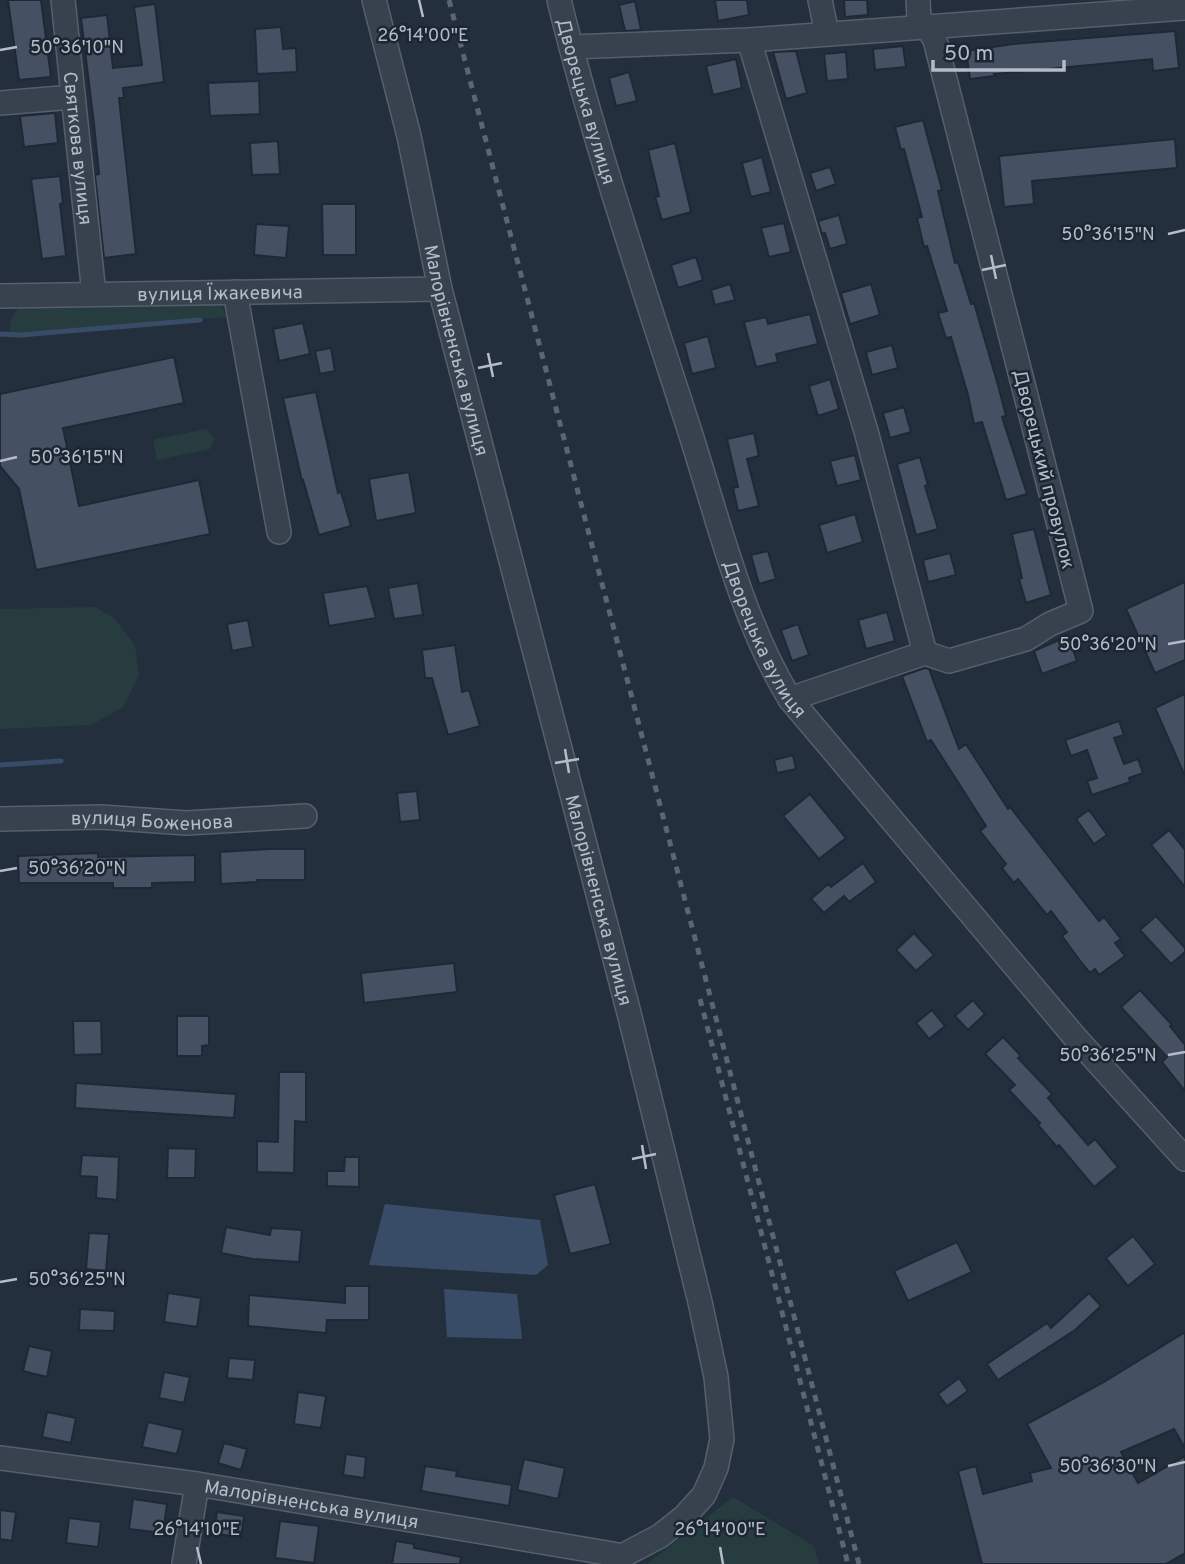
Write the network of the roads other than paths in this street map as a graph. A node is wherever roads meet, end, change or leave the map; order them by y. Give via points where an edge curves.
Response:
1 (63, 0) edge
2 (374, 0) edge
3 (559, 0) edge
4 (820, 0) edge
5 (918, 0) edge
6 (1185, 8) edge
7 (928, 28) junction
8 (827, 34) junction
9 (749, 40) junction
10 (570, 47) junction
11 (73, 97) junction
12 (0, 103) edge
13 (440, 289) junction
14 (235, 292) junction
15 (94, 294) junction
16 (0, 296) edge
17 (279, 532) dead end
18 (925, 653) junction
19 (790, 699) junction
20 (305, 816) dead end
21 (0, 819) edge
22 (1185, 1159) edge
23 (0, 1458) edge
24 (197, 1484) junction
25 (620, 1560) edge
26 (184, 1564) edge

1 - 11 street, Святкова вулиця
2 - 13 street, Малорівненська вулиця via 409,136
3 - 10 street, Дворецька вулиця
4 - 8 street
5 - 7 street, Дворецький провулок via 919,19
6 - 7 street
7 - 8 street
7 - 18 street, Дворецький провулок via 935,40 1081,611 1026,639 949,661
8 - 9 street
9 - 10 street
9 - 18 street via 866,431
10 - 19 street, Дворецька вулиця via 744,599 770,666
11 - 12 street
11 - 15 street, Святкова вулиця
13 - 14 street, вулиця Їжакевича
13 - 25 street, Малорівненська вулиця via 664,1153 721,1411 722,1439 704,1495 660,1536
14 - 15 street, вулиця Їжакевича
14 - 17 street
15 - 16 street, вулиця Їжакевича
18 - 19 street, Дворецький провулок
19 - 22 street, Дворецька вулиця via 1074,1036
20 - 21 street, вулиця Боженова via 186,823 101,817
23 - 24 street, Малорівненська вулиця
24 - 25 street, Малорівненська вулиця
24 - 26 street

